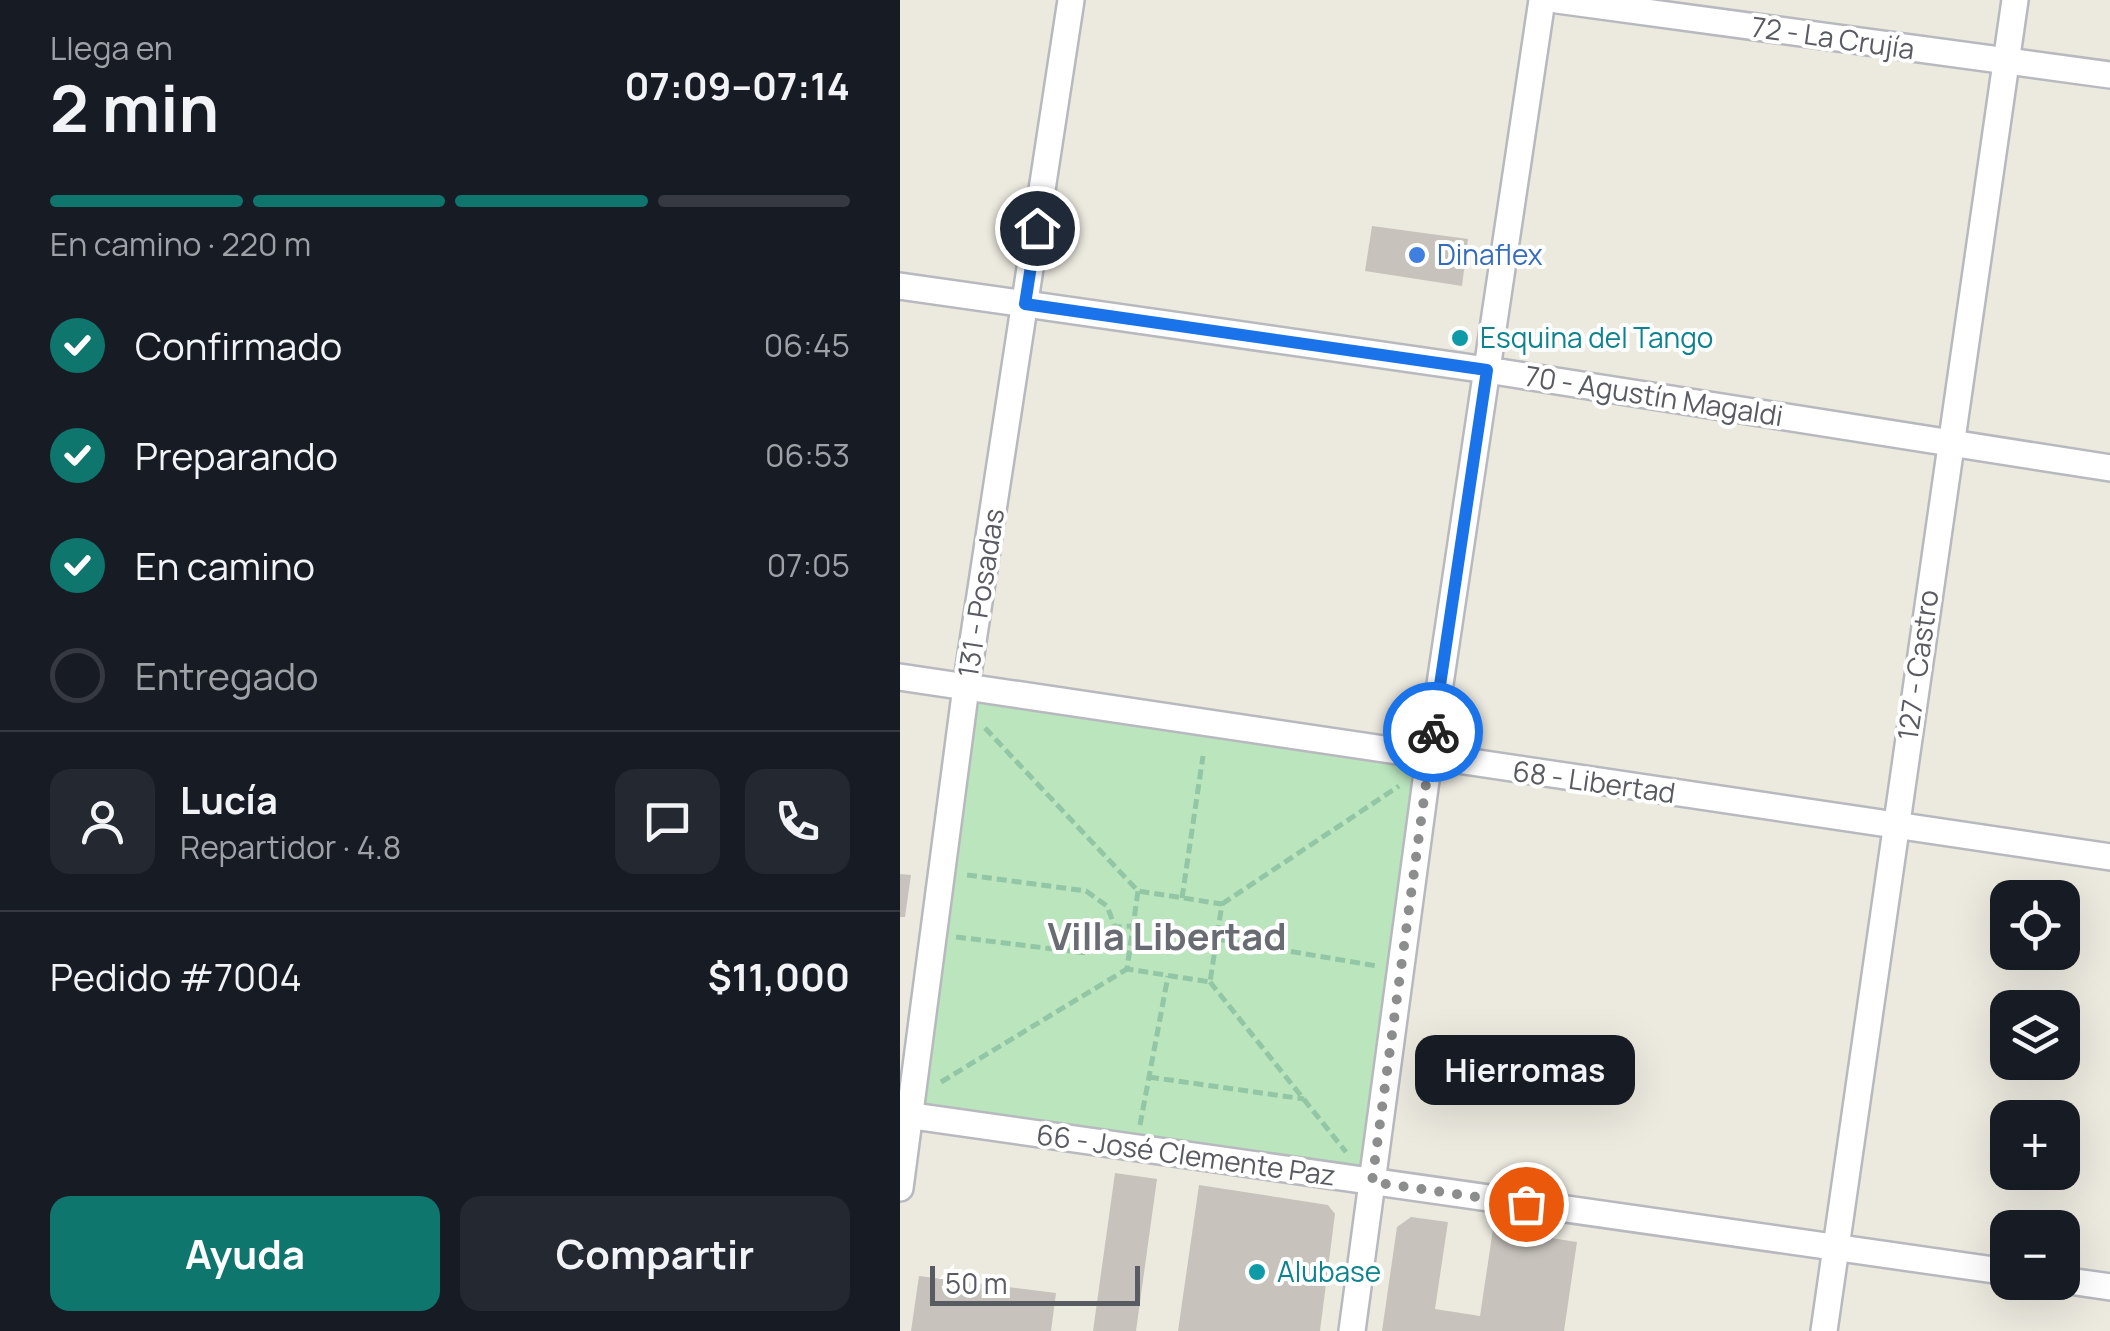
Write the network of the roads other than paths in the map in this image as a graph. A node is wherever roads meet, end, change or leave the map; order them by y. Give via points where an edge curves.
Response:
1 (1071, 0) edge
2 (1542, 0) edge
3 (1557, 0) edge
4 (2016, 0) edge
5 (2007, 62) junction
6 (2110, 75) edge
7 (900, 286) edge
8 (1025, 304) junction
9 (1487, 370) junction
10 (1949, 443) junction
11 (2110, 468) edge
12 (900, 677) edge
13 (966, 687) junction
14 (1429, 758) junction
15 (1896, 826) junction
16 (2110, 858) edge
17 (905, 1113) edge
18 (1372, 1182) junction
19 (900, 1188) edge
20 (1835, 1248) junction
21 (1990, 1270) edge
22 (2080, 1283) edge
23 (2110, 1287) edge
24 (1352, 1331) edge
25 (1824, 1331) edge

1 - 8 street, 131 - Posadas
2 - 9 street
3 - 5 street, 72 - La Crujía
4 - 5 street, 127 - Castro
5 - 6 street, 72 - La Crujía
5 - 10 street, 127 - Castro
7 - 8 street, 70 - Agustín Magaldi
8 - 9 street, 70 - Agustín Magaldi
8 - 13 street, 131 - Posadas
9 - 10 street, 70 - Agustín Magaldi
9 - 14 street
10 - 11 street, 70 - Agustín Magaldi
10 - 15 street, 127 - Castro
12 - 13 street, 68 - Libertad
13 - 14 street, 68 - Libertad
13 - 17 street, 131 - Posadas
14 - 15 street, 68 - Libertad
14 - 18 street
15 - 16 street, 68 - Libertad
15 - 20 street, 127 - Castro
17 - 18 street, 66 - José Clemente Paz
17 - 19 street, 131 - Posadas
18 - 20 street, 66 - José Clemente Paz
18 - 24 street
20 - 21 street, 66 - José Clemente Paz
20 - 25 street, 127 - Castro
22 - 23 street

